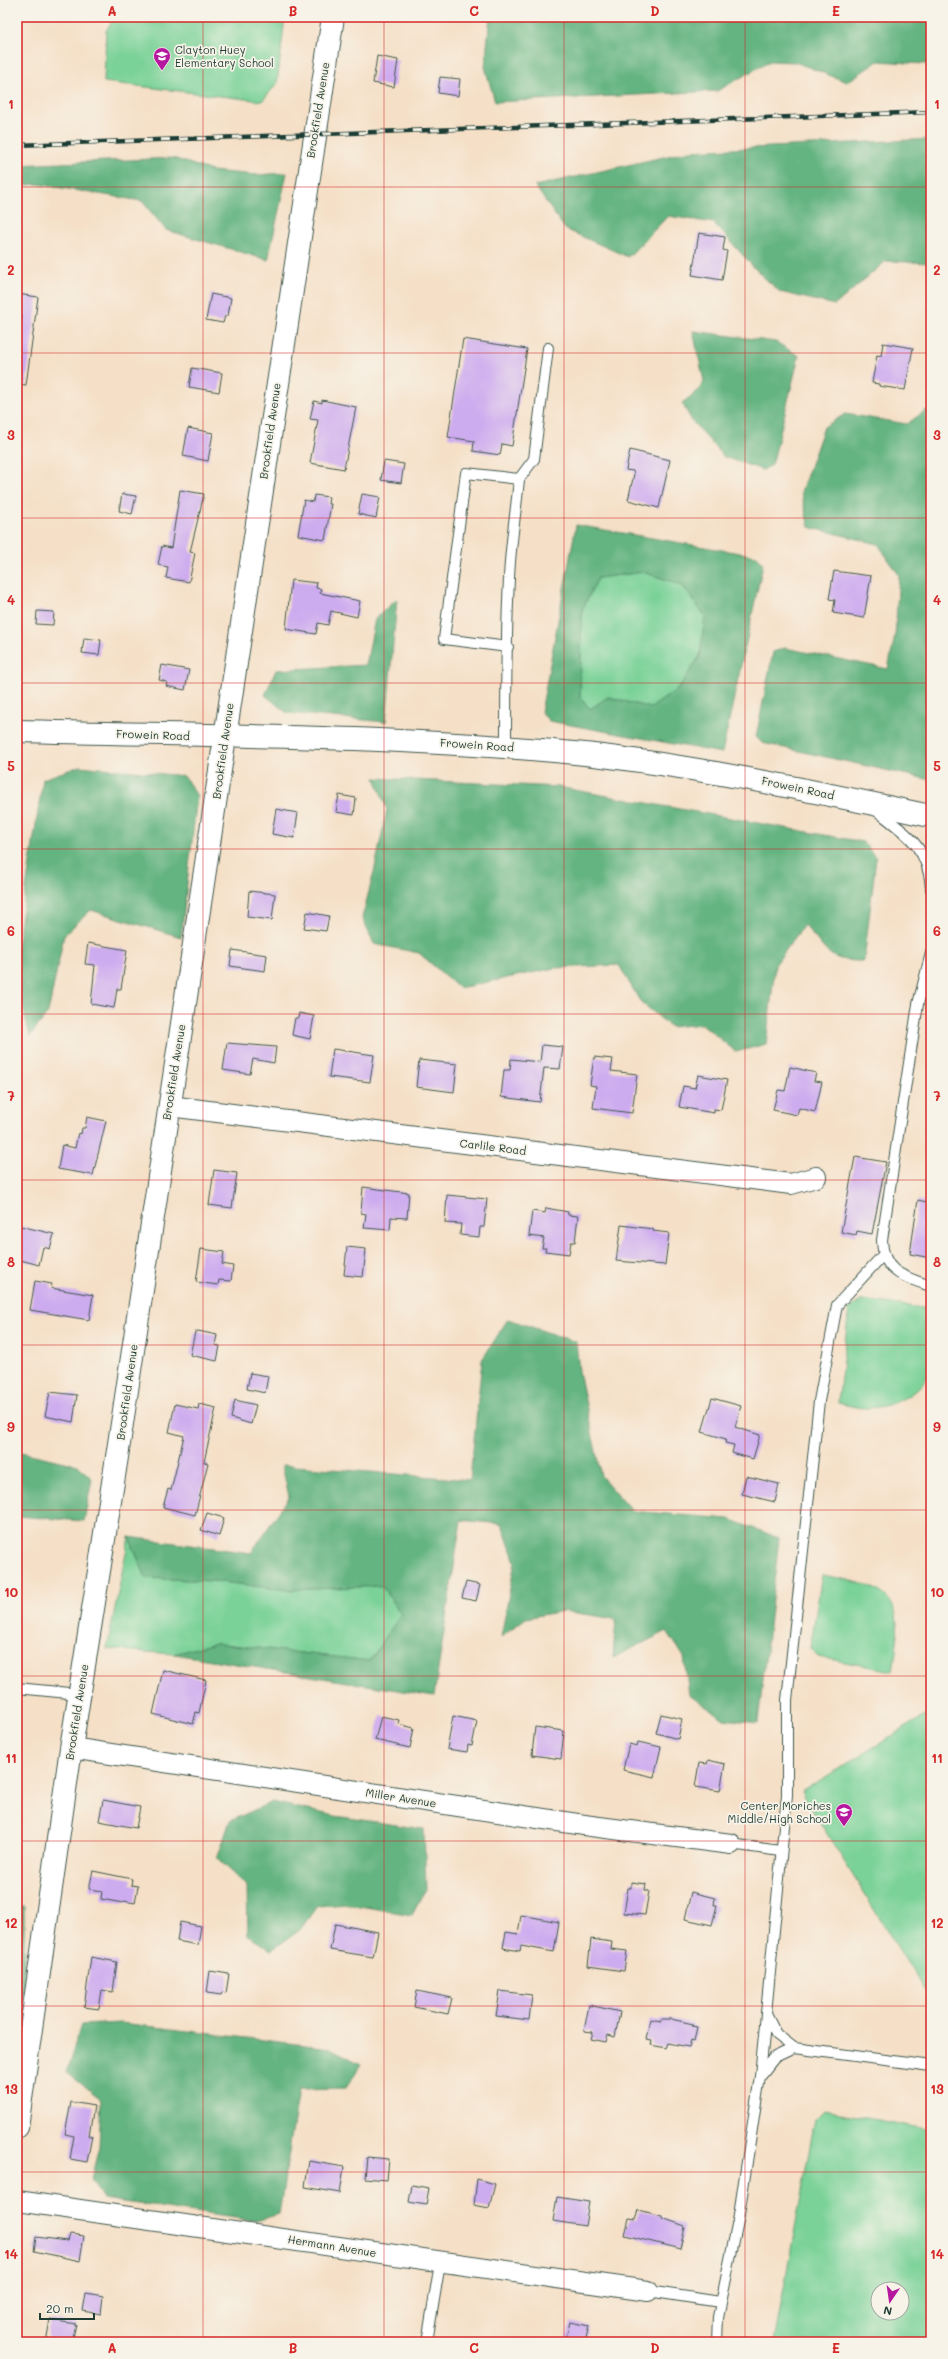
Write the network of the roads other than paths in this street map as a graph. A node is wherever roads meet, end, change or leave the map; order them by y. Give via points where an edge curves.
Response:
1 (333, 17) edge
2 (548, 348) dead end
3 (519, 479) junction
4 (508, 647) junction
5 (17, 730) edge
6 (225, 736) junction
7 (506, 747) junction
8 (866, 802) junction
9 (931, 816) edge
10 (931, 889) edge
11 (931, 953) edge
12 (927, 986) edge
13 (169, 1106) junction
14 (816, 1177) dead end
15 (883, 1255) junction
16 (931, 1286) edge
17 (17, 1688) edge
18 (79, 1694) junction
19 (71, 1748) junction
20 (731, 1844) joint
21 (780, 1851) junction
22 (766, 2014) junction
23 (794, 2048) junction
24 (931, 2066) edge
25 (760, 2076) junction
26 (17, 2127) edge
27 (17, 2201) edge
28 (440, 2263) junction
29 (648, 2292) joint
30 (720, 2302) junction
31 (427, 2342) edge
32 (717, 2342) edge

1 - 6 main road, Brookfield Avenue
2 - 3 lane via 534,459
3 - 4 lane via 509,579
3 - 4 lane via 466,473 444,639
4 - 7 lane
5 - 6 main road, Frowein Road
6 - 7 main road, Frowein Road via 434,742
6 - 13 main road, Brookfield Avenue
7 - 8 main road, Frowein Road via 674,766
8 - 9 main road, Frowein Road
8 - 10 lane via 898,827 921,850 929,869
11 - 12 lane
12 - 15 lane via 918,1004 882,1240
13 - 14 street, Carlile Road via 792,1184
13 - 18 main road, Brookfield Avenue
15 - 16 lane via 887,1263 899,1274
15 - 21 lane via 837,1305 819,1401 787,1700 787,1795
17 - 18 lane
18 - 19 main road, Brookfield Avenue
19 - 20 street, Miller Avenue via 591,1826
19 - 26 main road, Brookfield Avenue
20 - 21 lane
21 - 22 lane
22 - 23 lane via 776,2034
22 - 25 lane
23 - 24 lane
23 - 25 lane via 775,2058
25 - 30 lane via 738,2221
27 - 28 street, Hermann Avenue
28 - 29 street, Hermann Avenue
28 - 31 lane
29 - 30 lane
30 - 32 lane

